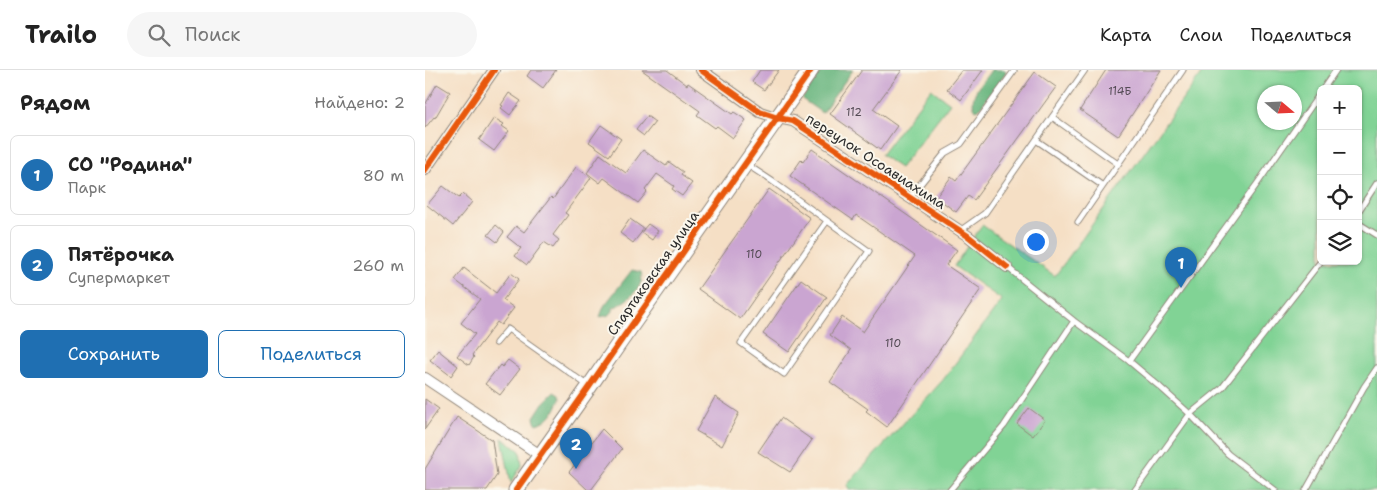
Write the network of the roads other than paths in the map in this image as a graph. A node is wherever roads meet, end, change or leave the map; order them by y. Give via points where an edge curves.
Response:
1 (494, 70) edge
2 (701, 70) edge
3 (811, 70) edge
4 (1014, 70) edge
5 (1085, 70) edge
6 (1183, 70) edge
7 (1336, 70) edge
8 (1326, 85) edge
9 (1317, 98) edge
10 (778, 118) junction
11 (1052, 118) junction
12 (1036, 140) junction
13 (745, 164) junction
14 (1118, 164) junction
15 (425, 170) edge
16 (1377, 183) edge
17 (1103, 186) junction
18 (910, 197) junction
19 (1362, 206) edge
20 (827, 221) junction
21 (1078, 222) dead end
22 (1362, 225) edge
23 (960, 230) junction
24 (1377, 235) edge
25 (1318, 265) edge
26 (1007, 266) joint
27 (1074, 321) junction
28 (496, 343) dead end
29 (1129, 361) junction
30 (1377, 368) edge
31 (425, 378) edge
32 (589, 387) junction
33 (1190, 414) junction
34 (539, 456) junction
35 (516, 490) edge
36 (950, 490) edge
37 (1135, 490) edge
38 (1275, 490) edge
39 (1306, 490) edge

1 - 15 street
2 - 10 street, переулок Осоавиахима via 760,112
3 - 10 street, Спартаковская улица
4 - 18 lane via 961,144 945,153
5 - 11 lane
6 - 14 lane
7 - 8 lane
9 - 29 lane
10 - 13 street, Спартаковская улица
10 - 18 street, переулок Осоавиахима via 793,121
11 - 12 lane
11 - 14 lane
12 - 17 lane
12 - 23 lane via 985,213
13 - 20 lane
13 - 32 street, Спартаковская улица
14 - 17 lane
16 - 19 lane
17 - 21 lane
18 - 23 street, переулок Осоавиахима
20 - 20 lane via 869,251 783,374 741,343
22 - 24 lane
23 - 26 street, переулок Осоавиахима
25 - 33 lane via 1222,388
26 - 27 lane
27 - 29 lane
27 - 36 lane via 1004,426
28 - 32 lane via 508,328
29 - 33 lane
30 - 39 lane
31 - 34 street
32 - 34 street, Спартаковская улица
33 - 37 lane
33 - 38 lane via 1228,454
34 - 35 street, Спартаковская улица

